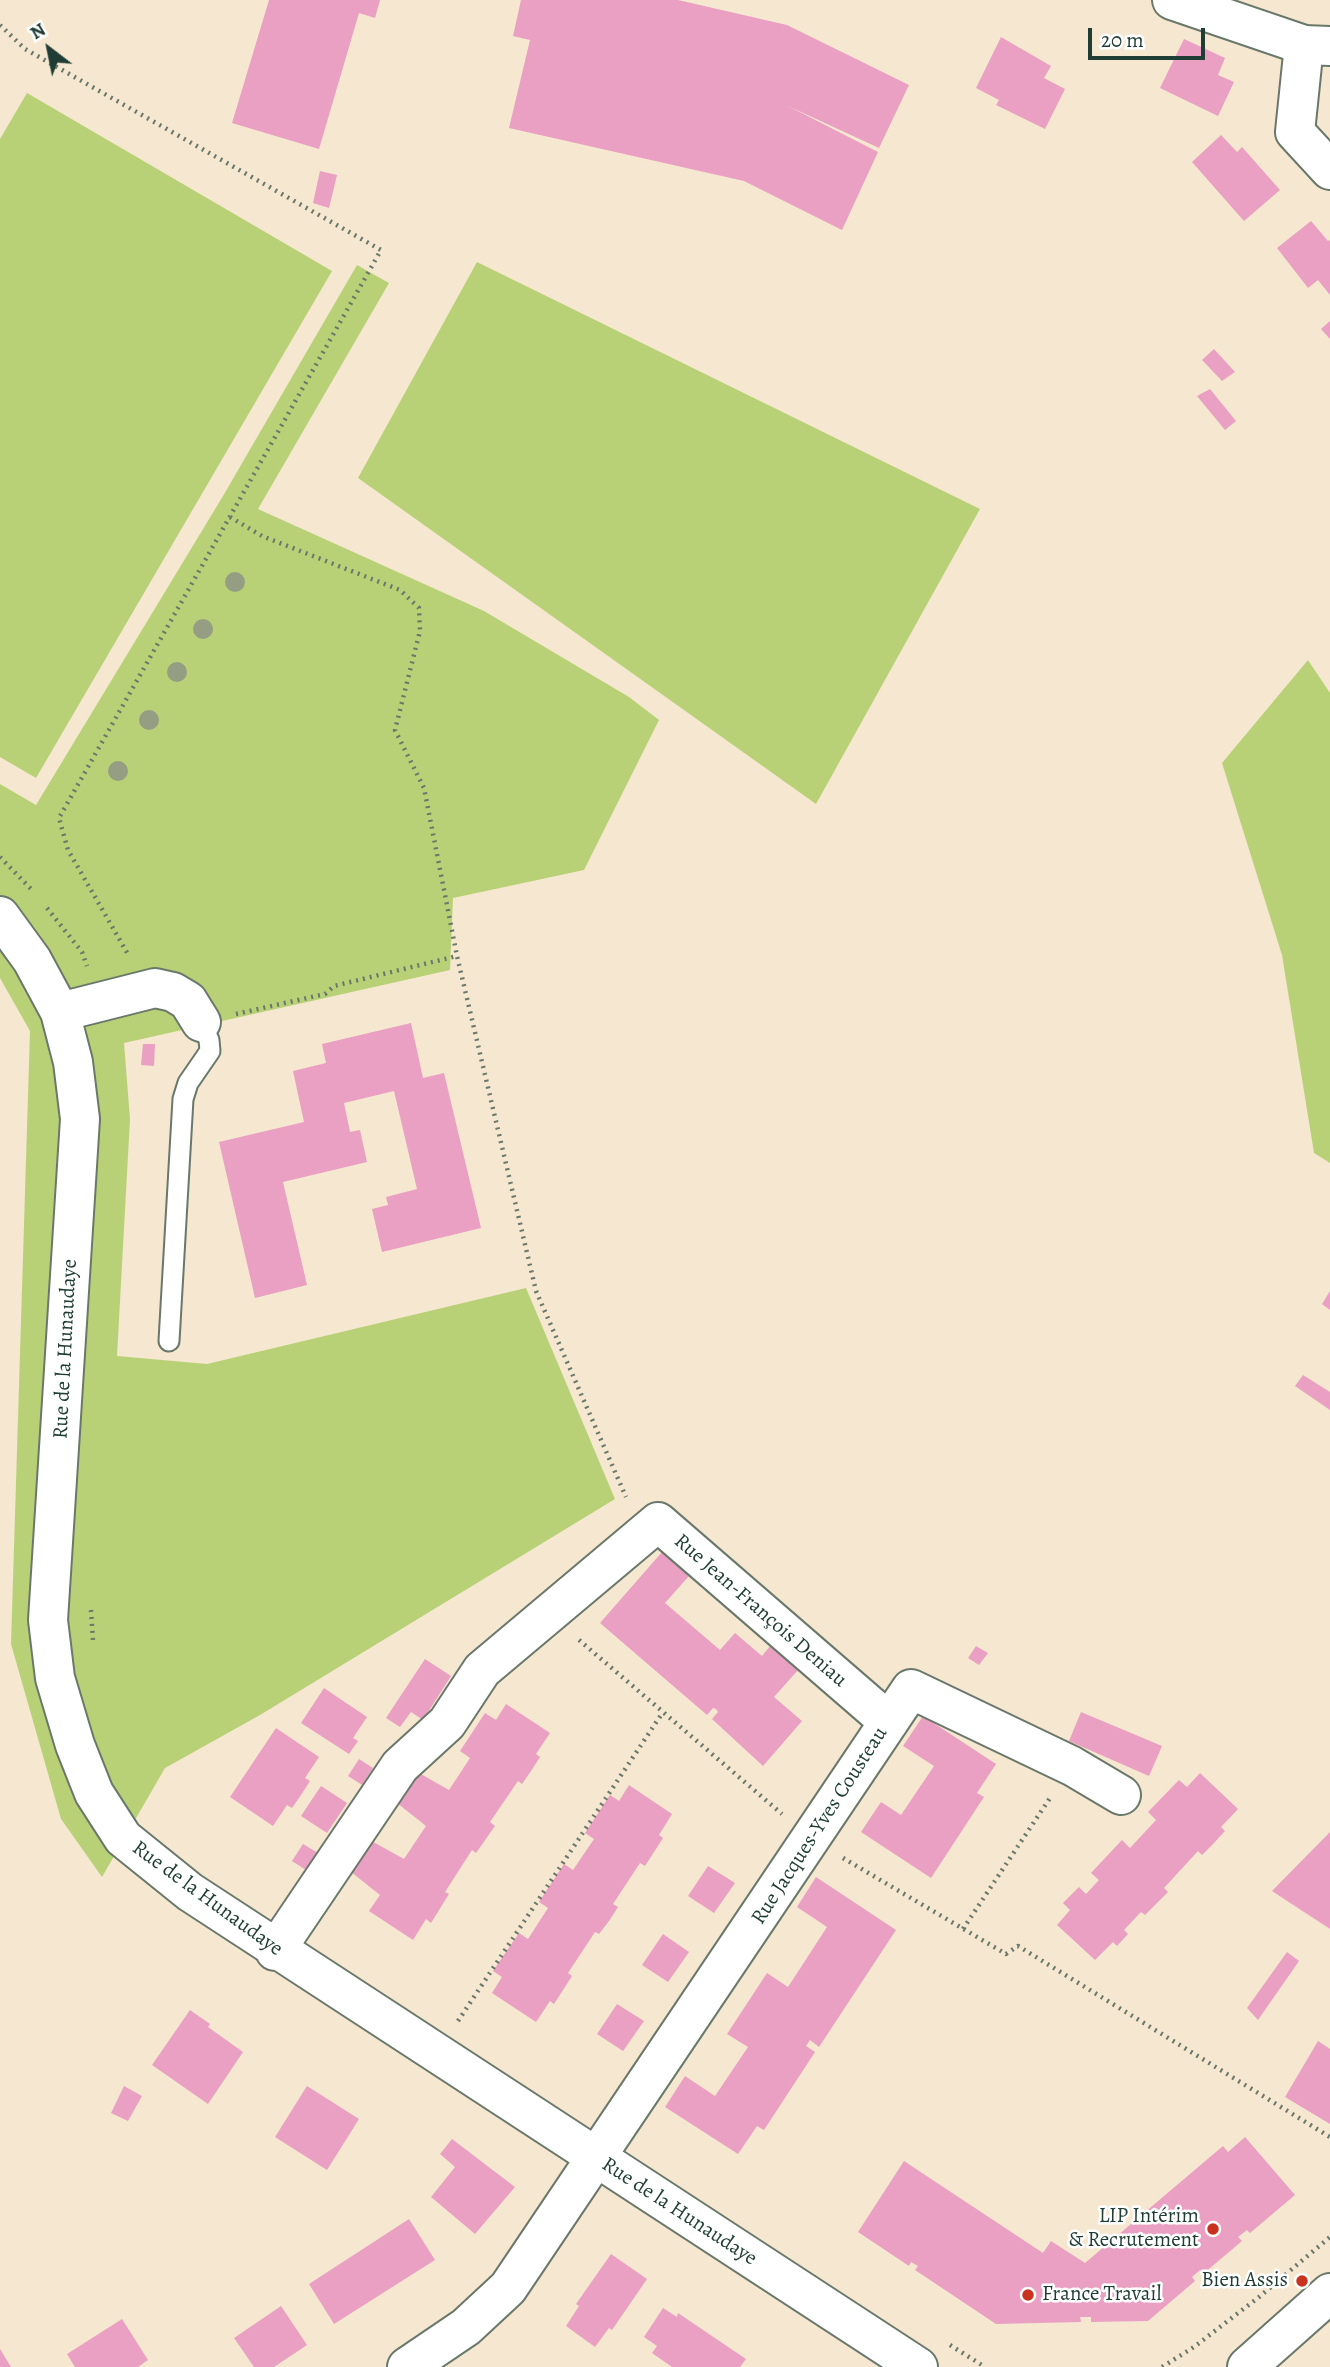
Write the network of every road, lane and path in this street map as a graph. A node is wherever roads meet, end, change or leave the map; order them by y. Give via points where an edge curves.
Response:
1 (1172, 0) edge
2 (0, 25) edge
3 (1317, 46) edge
4 (1330, 170) edge
5 (229, 517) junction
6 (0, 916) edge
7 (457, 956) junction
8 (100, 1000) junction
9 (60, 1012) junction
10 (201, 1022) junction
11 (169, 1341) dead end
12 (650, 1529) junction
13 (549, 1615) junction
14 (663, 1712) junction
15 (889, 1722) junction
16 (1072, 1766) junction
17 (1121, 1795) dead end
18 (812, 1840) junction
19 (962, 1928) junction
20 (275, 1951) junction
21 (436, 2054) junction
22 (1330, 2137) edge
23 (597, 2159) junction
24 (1330, 2237) edge
25 (1330, 2293) edge
26 (407, 2367) edge
27 (918, 2367) edge
28 (1162, 2367) edge
29 (1247, 2367) edge

1 - 3 street
2 - 5 path via 25,49 381,250
3 - 4 street via 1295,132
5 - 7 path via 262,536 400,590 419,608 421,631 395,730 424,788
5 - 8 path via 59,818 68,850 132,963
6 - 9 street, Rue de la Hunaudaye via 32,960
7 - 10 path via 334,986 325,994
7 - 12 path via 536,1291
8 - 9 street
8 - 10 street via 133,991 164,990 188,1000
9 - 20 street, Rue de la Hunaudaye via 73,1062 80,1119 48,1620 55,1678 94,1793 123,1838
10 - 11 lane via 209,1051 183,1099
12 - 13 street, Rue Jean-François Deniau
12 - 15 street, Rue Jean-François Deniau
13 - 14 path
13 - 20 street, Rue Jean-François Deniau via 482,1670 447,1723 400,1766
14 - 18 path
14 - 21 path
15 - 16 street, Rue Jacques-Yves Cousteau via 911,1689
15 - 18 street, Rue Jacques-Yves Cousteau
16 - 17 street, Rue Jacques-Yves Cousteau
16 - 19 path
18 - 19 path
18 - 23 street, Rue Jacques-Yves Cousteau
19 - 22 path via 1006,1954 1018,1946
20 - 21 street, Rue de la Hunaudaye
21 - 23 street, Rue de la Hunaudaye
23 - 26 street, Rue Jacques-Yves Cousteau via 509,2288 466,2327
23 - 27 street, Rue de la Hunaudaye
24 - 28 path via 1259,2297
25 - 29 street

